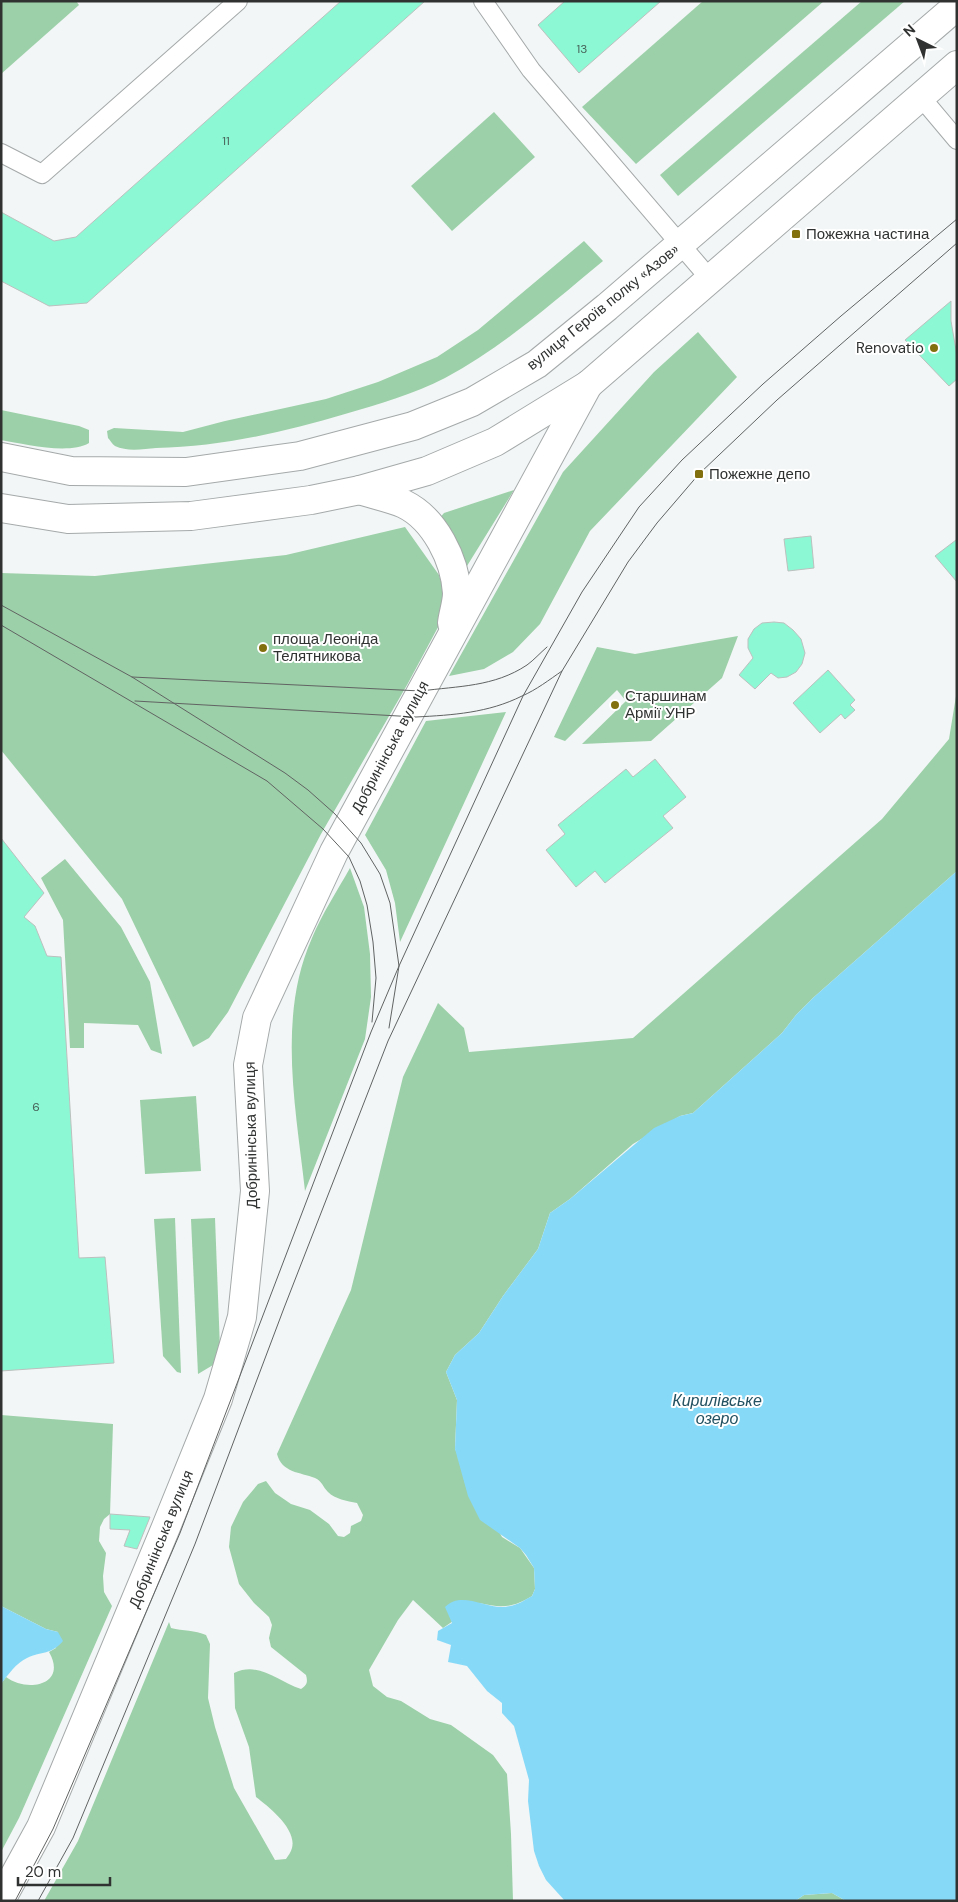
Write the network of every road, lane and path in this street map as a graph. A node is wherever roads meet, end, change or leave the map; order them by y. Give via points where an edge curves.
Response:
1 (238, 1) edge
2 (483, 1) edge
3 (957, 6) edge
4 (957, 65) edge
5 (920, 96) junction
6 (957, 140) edge
7 (1, 153) edge
8 (680, 244) junction
9 (710, 279) junction
10 (588, 385) junction
11 (1, 457) edge
12 (360, 490) junction
13 (1, 508) edge
14 (449, 637) junction
15 (1, 1900) edge

1 - 7 lane via 42,174
2 - 8 lane via 531,70
3 - 8 main road, вулиця Героїв полку «Азов»
4 - 5 main road
5 - 6 lane
5 - 9 main road
8 - 9 lane
8 - 11 main road, вулиця Героїв полку «Азов» via 537,364 472,402 414,426 300,456 186,472 71,471
9 - 10 main road
10 - 12 main road via 495,442 427,471
10 - 14 main road, Добринінська вулиця
12 - 13 main road via 191,516 68,519
12 - 14 main road, Добринінська вулиця via 404,504 422,516 438,535 452,566 457,594
14 - 15 main road, Добринінська вулиця via 334,852 257,1018 248,1065 255,1191 240,1326 218,1399 166,1527 41,1827

